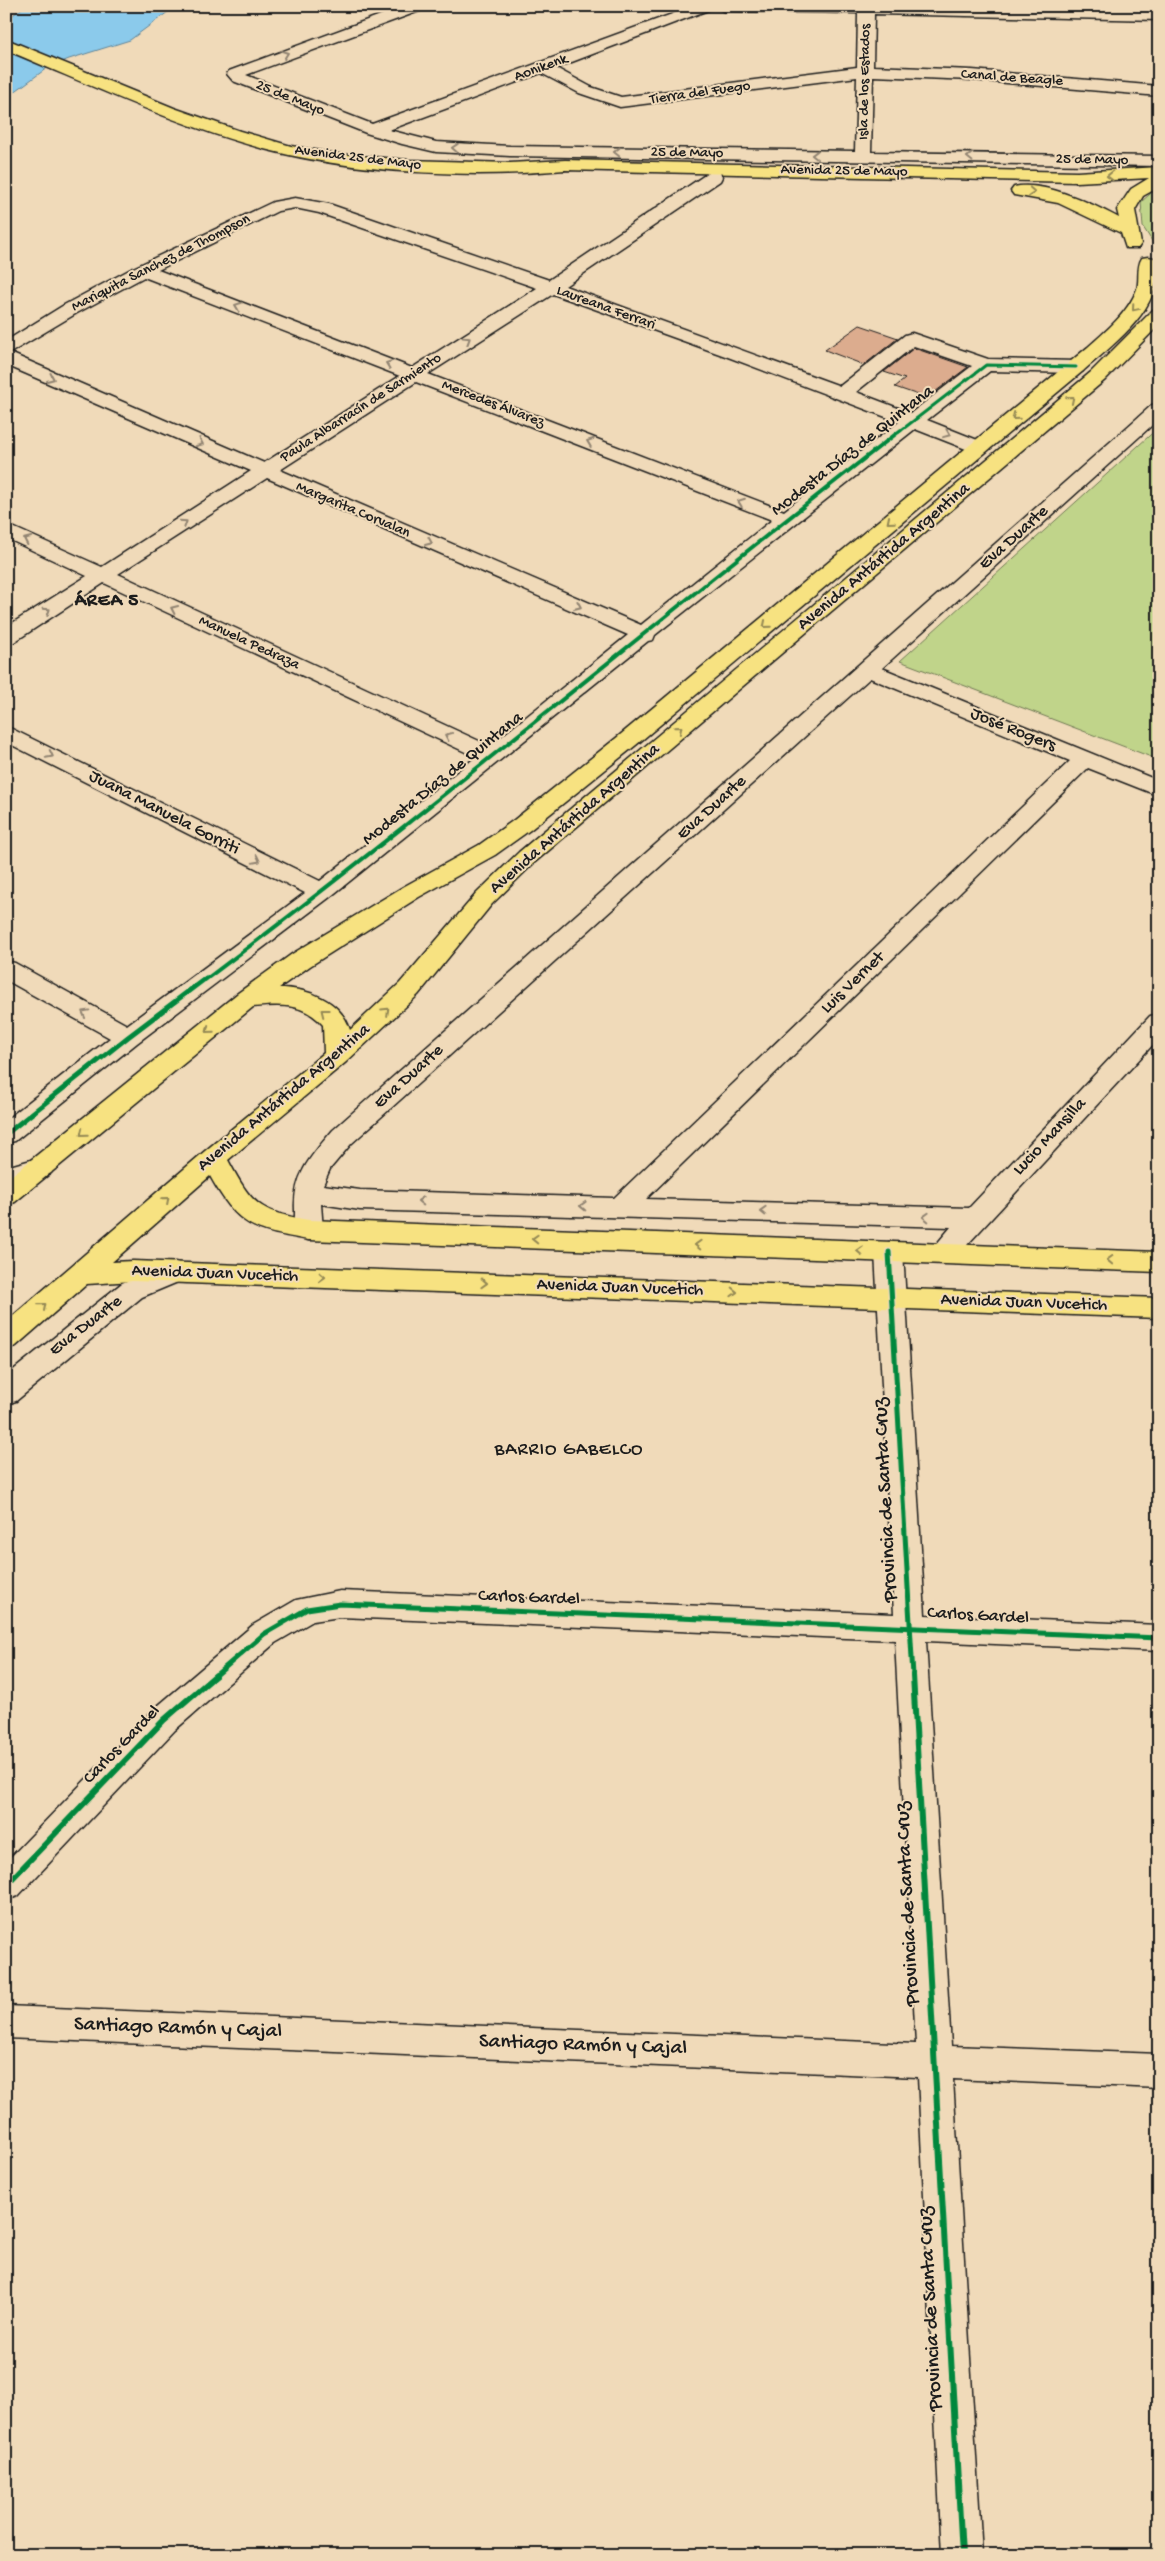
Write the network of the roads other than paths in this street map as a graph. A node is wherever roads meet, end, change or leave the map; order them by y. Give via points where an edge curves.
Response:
1 (420, 6) edge
2 (709, 6) edge
3 (723, 6) edge
4 (866, 8) junction
5 (909, 8) edge
6 (1159, 15) edge
7 (6, 44) edge
8 (542, 67) junction
9 (866, 71) junction
10 (1159, 90) edge
11 (372, 130) junction
12 (863, 156) junction
13 (1159, 161) edge
14 (529, 169) junction
15 (1159, 172) edge
16 (714, 177) junction
17 (1159, 179) edge
18 (295, 203) joint
19 (1128, 230) junction
20 (1154, 265) edge
21 (143, 270) junction
22 (550, 287) junction
23 (1159, 314) edge
24 (6, 349) edge
25 (6, 358) edge
26 (986, 365) junction
27 (1076, 367) junction
28 (414, 374) junction
29 (841, 394) junction
30 (1159, 408) edge
31 (915, 422) junction
32 (978, 447) junction
33 (264, 471) junction
34 (786, 519) junction
35 (6, 530) edge
36 (102, 576) junction
37 (645, 635) junction
38 (6, 637) edge
39 (868, 670) junction
40 (6, 733) edge
41 (493, 756) junction
42 (1085, 759) junction
43 (1159, 789) edge
44 (322, 892) junction
45 (6, 969) edge
46 (247, 999) junction
47 (1159, 1022) edge
48 (128, 1037) junction
49 (337, 1056) junction
50 (6, 1134) edge
51 (214, 1158) junction
52 (42, 1166) junction
53 (6, 1177) edge
54 (306, 1192) junction
55 (6, 1195) edge
56 (621, 1207) junction
57 (974, 1218) junction
58 (309, 1230) junction
59 (889, 1252) junction
60 (942, 1253) junction
61 (1159, 1262) edge
62 (175, 1272) junction
63 (80, 1274) junction
64 (892, 1298) junction
65 (1159, 1308) edge
66 (6, 1338) edge
67 (6, 1393) edge
68 (910, 1627) junction
69 (1159, 1638) edge
70 (6, 1885) edge
71 (6, 2022) edge
72 (934, 2061) junction
73 (1159, 2070) edge
74 (962, 2555) edge

11 -> 1 street, 25 de Mayo via 235,74
2 - 8 street, Aonikenk
3 - 4 street
4 - 5 street
4 - 9 street, Isla de los Estados
5 - 6 street
7 - 14 main road, Avenida 25 de Mayo via 192,119 269,145 371,163
8 - 9 street, Tierra del Fuego via 591,93 620,102
8 - 11 street, Aonikenk
9 - 10 street, Canal de Beagle
9 - 12 street, Isla de los Estados
12 -> 11 street, 25 de Mayo via 469,149 436,147
13 -> 12 street, 25 de Mayo
15 -> 14 main road, Avenida 25 de Mayo via 1076,177 565,165
14 - 16 main road, Avenida 25 de Mayo via 554,173
16 -> 19 main road, Avenida 25 de Mayo via 937,183 1047,193 1071,200
16 - 22 street, Paula Albarracín de Sarmiento
17 - 19 main road via 1136,193 1126,210
18 - 21 street, Mariquita Sanchez de Thompson via 273,207
18 - 22 street, Laureana Ferrari via 324,208
19 - 20 main road via 1132,243
20 -> 27 main road, Avenida Antártida Argentina via 1140,302
21 - 24 street, Mariquita Sanchez de Thompson via 113,283 47,321
28 -> 21 street, Mercedes Álvarez
28 -> 22 street, Paula Albarracín de Sarmiento
22 - 29 street, Laureana Ferrari
49 -> 23 main road, Avenida Antártida Argentina via 409,989 484,899 527,857 1098,376
25 -> 33 street, Margarita Corvalan
26 - 27 street
26 - 29 street via 912,338
26 - 31 street, Modesta Díaz de Quintana
27 -> 32 main road, Avenida Antártida Argentina
28 - 33 street, Paula Albarracín de Sarmiento
34 -> 28 street, Mercedes Álvarez
29 - 31 street, Laureana Ferrari
30 - 39 street, Eva Duarte
31 -> 32 street, Laureana Ferrari
31 - 34 street, Modesta Díaz de Quintana
32 -> 46 main road, Avenida Antártida Argentina via 522,825 487,850 411,892 302,960
36 -> 33 street, Paula Albarracín de Sarmiento
33 -> 37 street, Margarita Corvalan
34 - 37 street, Modesta Díaz de Quintana
36 -> 35 street, Manuela Pedraza
38 -> 36 street, Paula Albarracín de Sarmiento
41 -> 36 street, Manuela Pedraza
37 - 41 street, Modesta Díaz de Quintana
39 - 42 street, José Rogers
39 - 54 street, Eva Duarte via 342,1137 318,1165
40 -> 44 street, Juana Manuela Gorriti
41 - 44 street, Modesta Díaz de Quintana
42 - 43 street, José Rogers
42 - 56 street, Luis Vernet
44 - 48 street, Modesta Díaz de Quintana
48 -> 45 street
49 -> 46 main road via 337,1029 330,1015 312,1002 297,996 280,995
46 -> 52 main road, Avenida Antártida Argentina
47 - 57 street, Lucio Mansilla
48 - 50 street, Modesta Díaz de Quintana
49 - 51 main road, Avenida Antártida Argentina
51 - 58 main road via 234,1197 249,1214 274,1225
63 -> 51 main road, Avenida Antártida Argentina
52 - 53 street
52 - 55 main road, Avenida Antártida Argentina
56 -> 54 street via 360,1200
54 - 58 street, Eva Duarte
57 -> 56 street
57 - 60 street, Lucio Mansilla
59 -> 58 main road
59 - 60 main road
59 - 64 street, Provincia de Santa Cruz
61 -> 60 main road
62 - 63 main road, Avenida Juan Vucetich via 132,1270
62 -> 64 main road, Avenida Juan Vucetich
62 - 67 street, Eva Duarte via 132,1290
66 -> 63 main road, Avenida Antártida Argentina
64 - 65 main road, Avenida Juan Vucetich
64 - 68 street, Provincia de Santa Cruz
68 - 69 street, Carlos Gardel
68 - 70 street, Carlos Gardel via 340,1604 307,1609 264,1634 164,1720
68 - 72 street, Provincia de Santa Cruz
71 - 72 street, Santiago Ramón y Cajal
72 - 73 street, Santiago Ramón y Cajal
72 - 74 street, Provincia de Santa Cruz

